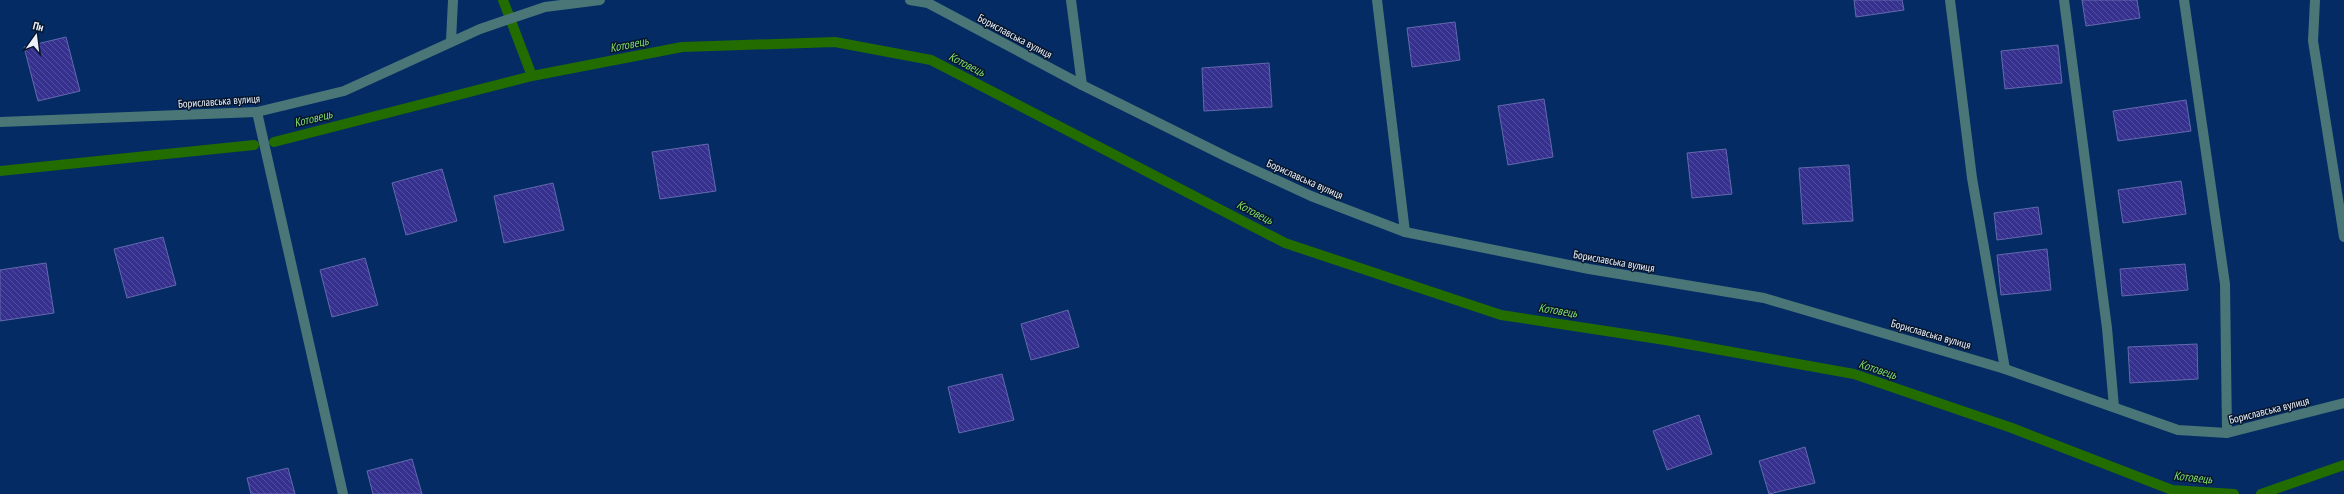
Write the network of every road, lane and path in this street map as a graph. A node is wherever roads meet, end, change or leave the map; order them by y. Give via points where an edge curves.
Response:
1 (454, 0) edge
2 (600, 0) edge
3 (910, 0) edge
4 (1071, 0) edge
5 (1377, 0) edge
6 (1950, 0) edge
7 (2064, 0) edge
8 (2184, 0) edge
9 (2315, 0) edge
10 (928, 2) edge
11 (451, 41) junction
12 (1082, 85) junction
13 (257, 112) junction
14 (0, 122) edge
15 (1405, 232) junction
16 (2344, 237) edge
17 (2005, 369) junction
18 (2344, 403) edge
19 (2114, 407) junction
20 (2227, 432) junction
21 (343, 494) edge

1 - 11 street
2 - 11 street, Бориславська вулиця via 545,7
3 - 10 street, Бориславська вулиця
4 - 12 street
5 - 15 street
6 - 17 street via 1972,178
7 - 19 street via 2107,328
8 - 20 street via 2225,284
9 - 16 street via 2313,40
10 - 12 street, Бориславська вулиця
11 - 13 street, Бориславська вулиця via 344,91
12 - 15 street, Бориславська вулиця via 1311,196
13 - 14 street, Бориславська вулиця
13 - 21 street
15 - 17 street, Бориславська вулиця via 1588,269 1764,298
17 - 19 street, Бориславська вулиця
18 - 20 street, Бориславська вулиця
19 - 20 street, Бориславська вулиця via 2178,430

